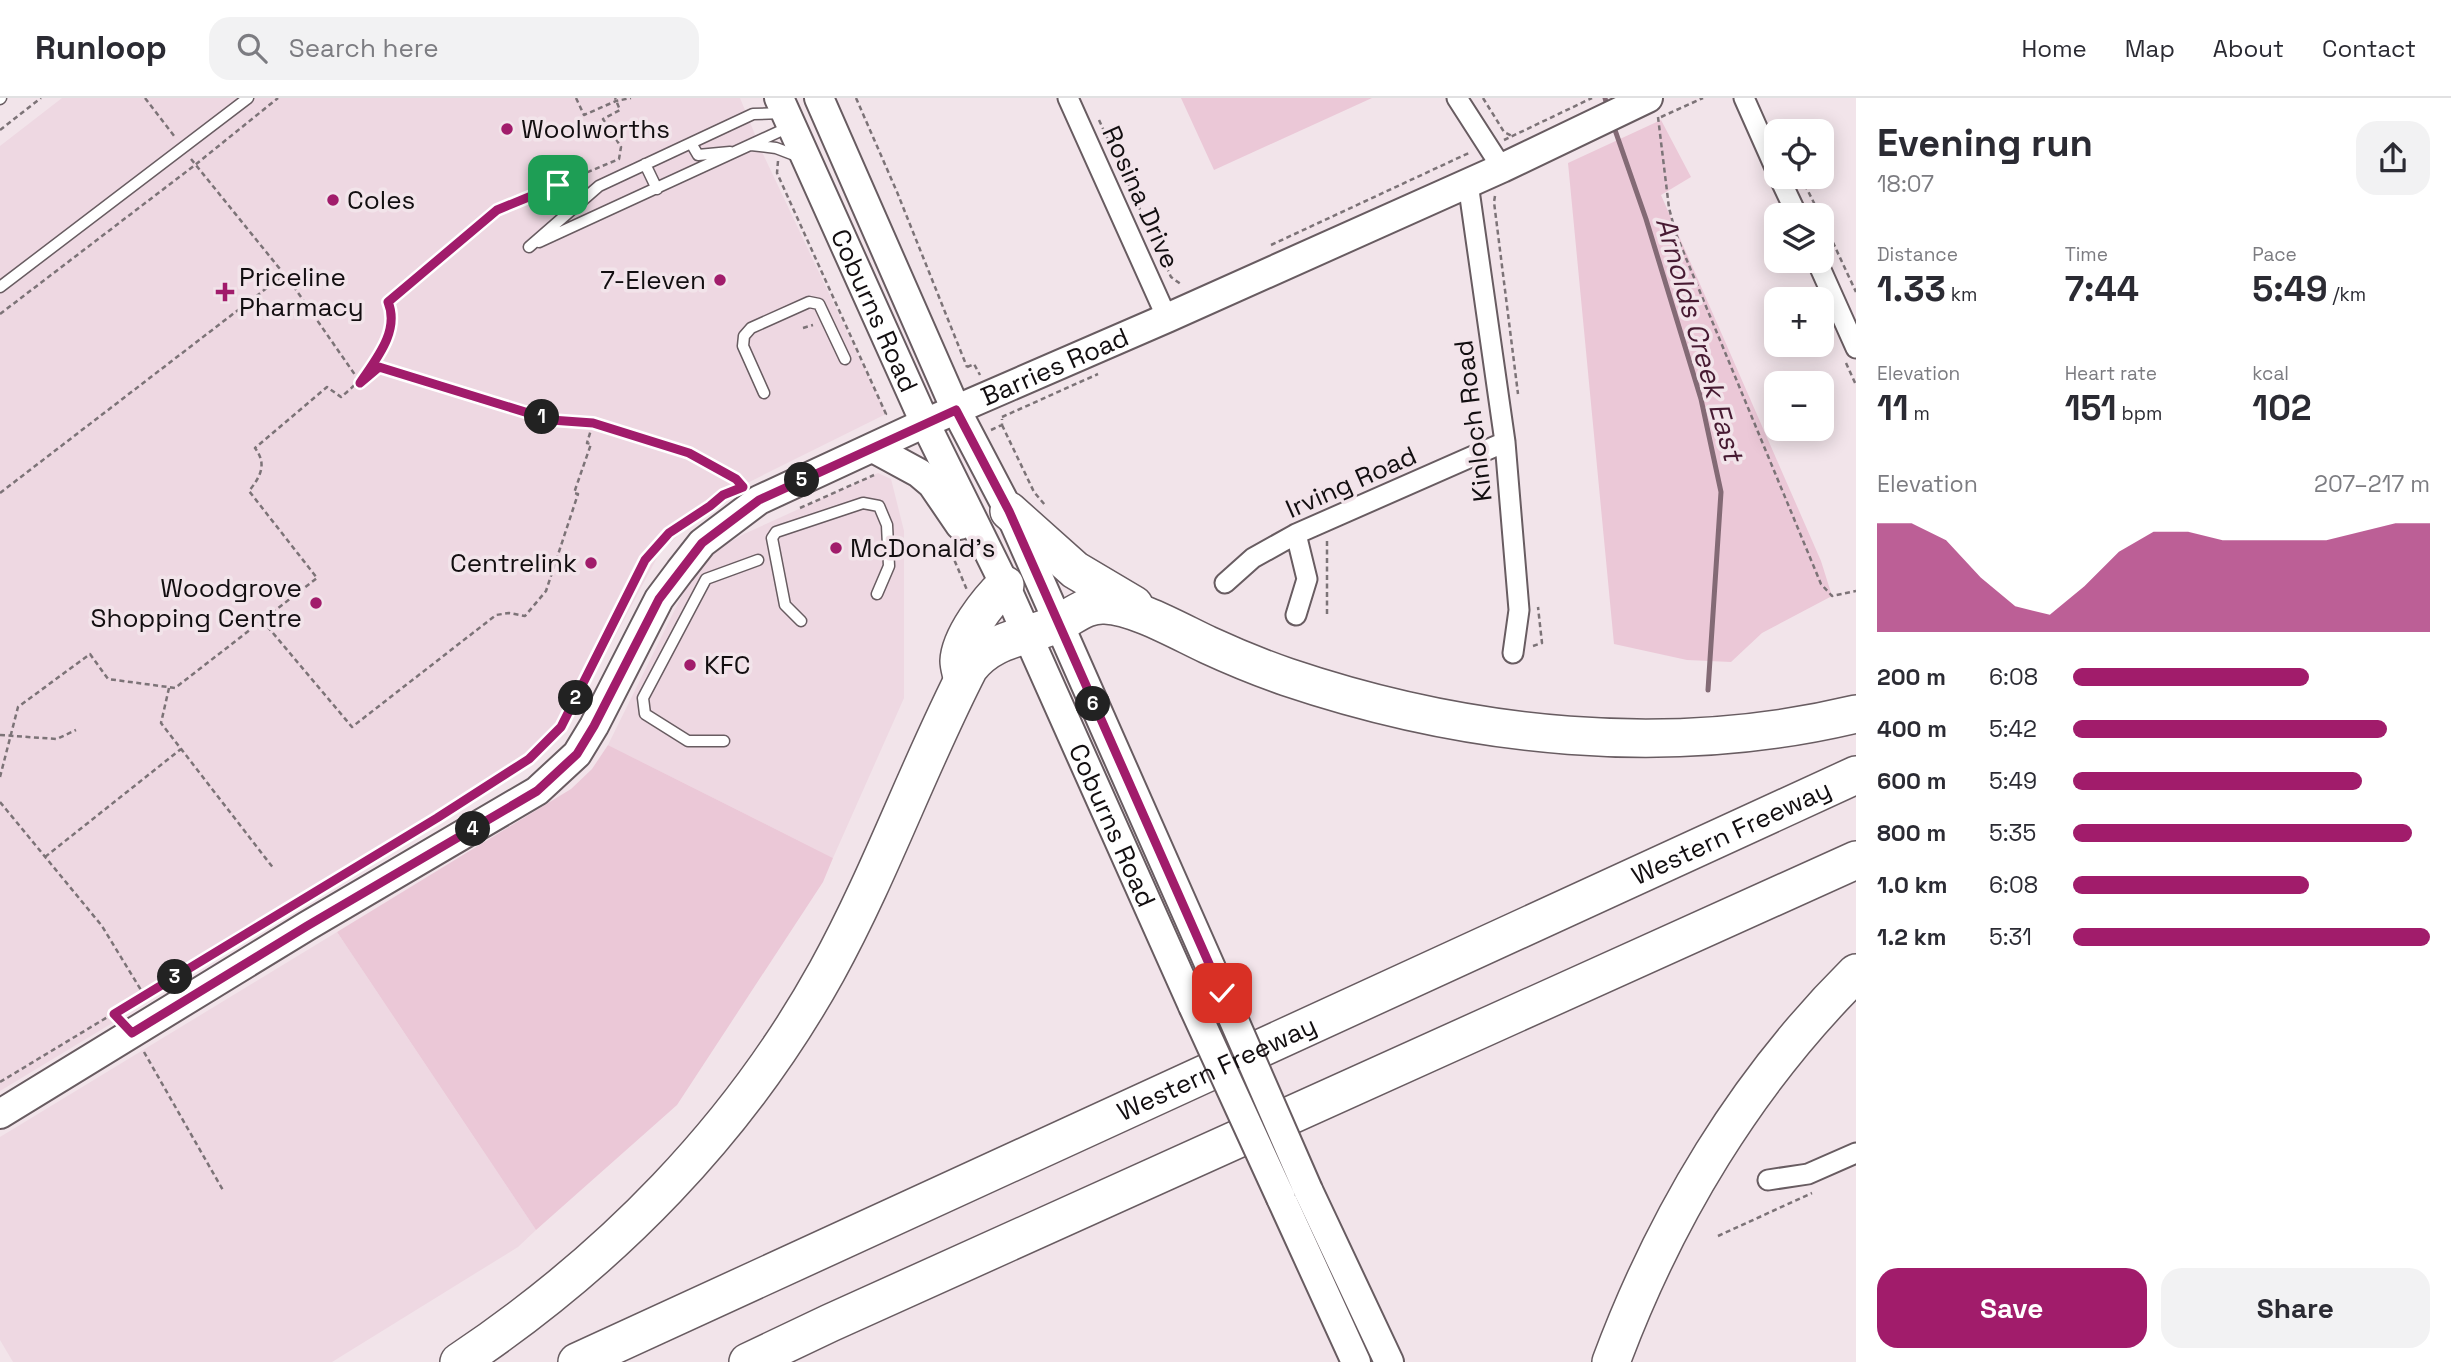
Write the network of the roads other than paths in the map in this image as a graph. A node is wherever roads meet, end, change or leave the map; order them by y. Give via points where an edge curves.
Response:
1 (248, 98) edge
2 (1068, 98) edge
3 (1457, 98) edge
4 (1744, 98) edge
5 (1651, 103) edge
6 (821, 104) edge
7 (783, 121) edge
8 (691, 143) junction
9 (1764, 143) edge
10 (751, 145) junction
11 (738, 152) junction
12 (1495, 157) junction
13 (645, 164) junction
14 (1468, 183) junction
15 (657, 189) junction
16 (1823, 273) edge
17 (0, 287) edge
18 (1162, 307) junction
19 (1853, 334) edge
20 (845, 359) dead end
21 (764, 393) dead end
22 (956, 410) junction
23 (925, 422) junction
24 (1505, 442) junction
25 (874, 462) junction
26 (1009, 511) junction
27 (1296, 534) junction
28 (985, 542) junction
29 (758, 560) dead end
30 (1225, 583) dead end
31 (877, 594) dead end
32 (994, 597) junction
33 (1296, 615) dead end
34 (801, 621) dead end
35 (1165, 624) junction
36 (1042, 628) junction
37 (1514, 653) dead end
38 (962, 682) junction
39 (1856, 714) edge
40 (724, 741) dead end
41 (1856, 775) edge
42 (1856, 860) edge
43 (1856, 973) edge
44 (0, 1114) edge
45 (1856, 1153) edge
46 (1768, 1180) dead end
47 (460, 1362) edge
48 (577, 1362) edge
49 (748, 1362) edge
50 (1356, 1362) edge
51 (1389, 1362) edge
52 (1611, 1362) edge

1 - 17 lane
2 - 18 street, Rosina Drive
3 - 12 street
4 - 9 street
5 - 12 main road, Barries Road
6 - 7 main road
6 - 22 main road, Coburns Road
7 - 8 lane via 752,114
7 - 10 lane
7 - 10 lane
7 - 23 main road, Coburns Road via 808,160
8 - 11 lane via 698,155
8 - 13 lane
10 - 11 lane
11 - 15 lane
12 - 14 main road, Barries Road
13 - 15 lane
13 - 15 lane via 599,186 529,247
14 - 18 main road, Barries Road
14 - 24 street, Kinloch Road
16 - 19 street
18 - 22 main road, Barries Road
20 - 21 lane via 819,304 809,302 751,328 744,336 743,346
22 - 23 main road, Barries Road
22 - 26 main road, Coburns Road
23 - 25 main road, Barries Road
23 - 28 main road, Coburns Road
24 - 27 street, Irving Road
24 - 37 street, Kinloch Road via 1518,610
25 - 28 main road via 919,473 961,526
25 - 44 main road, Barries Road via 759,500 702,543 659,599 577,754 537,791
26 - 35 highway via 1075,570
26 - 36 main road, Coburns Road
27 - 30 street, Irving Road via 1253,558
27 - 33 street via 1307,579
28 - 32 main road, Coburns Road
29 - 40 lane via 706,579 643,698 645,714 688,741
31 - 34 lane via 889,566 887,525 879,506 863,503 776,532 772,538 785,605
32 - 36 main road, Coburns Road
32 - 38 highway via 969,634 959,659
35 - 36 highway via 1107,605 1083,608
35 - 39 highway via 1326,690 1385,707 1503,730 1640,738 1695,736
36 - 38 highway via 984,652
36 - 50 main road, Coburns Road, bridge via 1194,1006
36 - 51 main road, Coburns Road, bridge via 1222,993
38 - 47 highway via 827,971 736,1109 606,1249 551,1296
41 - 48 highway, Western Freeway
42 - 49 highway
43 - 52 highway via 1781,1055 1730,1125 1678,1212
45 - 46 street via 1808,1174

